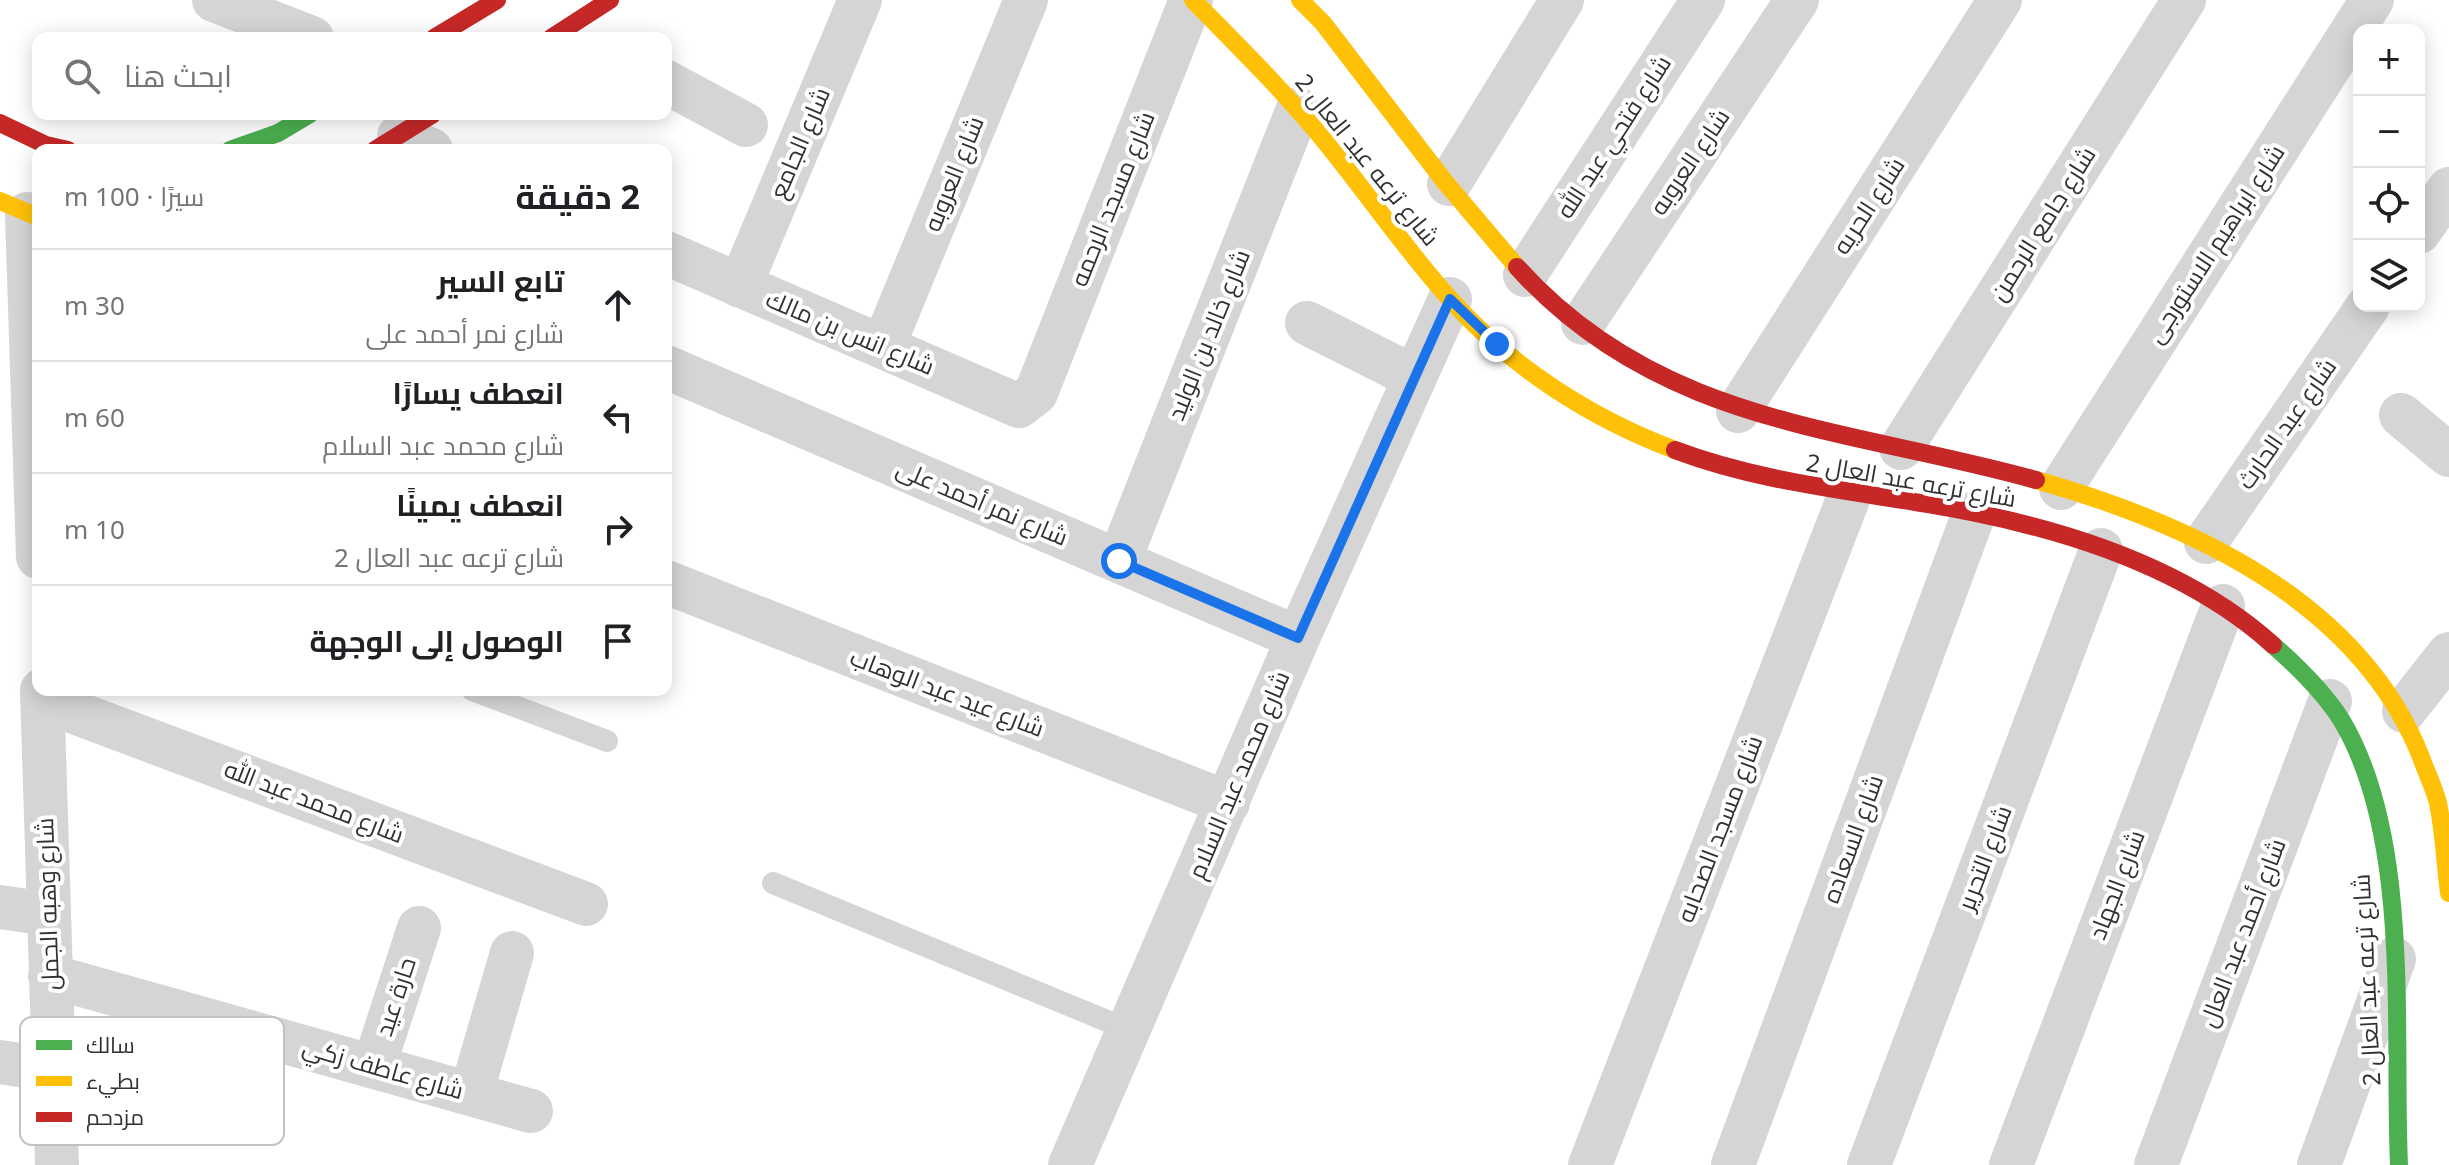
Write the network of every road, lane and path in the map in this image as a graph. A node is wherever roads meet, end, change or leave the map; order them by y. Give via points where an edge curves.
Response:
1 (214, 0) edge
2 (497, 0) edge
3 (610, 0) edge
4 (860, 0) edge
5 (1026, 0) edge
6 (1192, 0) edge
7 (1562, 0) edge
8 (1703, 0) edge
9 (1797, 0) edge
10 (2000, 0) edge
11 (2184, 0) edge
12 (2372, 0) edge
13 (1320, 8) edge
14 (297, 32) edge
15 (444, 32) edge
16 (571, 32) edge
17 (672, 85) edge
18 (1298, 109) junction
19 (300, 120) edge
20 (0, 123) edge
21 (746, 125) dead end
22 (44, 144) edge
23 (247, 144) edge
24 (1449, 184) junction
25 (2449, 189) edge
26 (22, 210) edge
27 (2425, 223) edge
28 (672, 256) edge
29 (1525, 275) junction
30 (740, 286) junction
31 (1450, 299) junction
32 (32, 305) edge
33 (2364, 312) edge
34 (1307, 323) dead end
35 (1583, 323) junction
36 (883, 347) junction
37 (672, 370) edge
38 (1414, 377) junction
39 (1033, 398) joint
40 (1738, 411) junction
41 (2401, 415) dead end
42 (1901, 448) junction
43 (2449, 455) edge
44 (2061, 488) junction
45 (1850, 494) junction
46 (1974, 513) junction
47 (2206, 542) junction
48 (2101, 550) junction
49 (1119, 561) junction
50 (672, 584) edge
51 (2223, 606) junction
52 (1298, 638) junction
53 (2449, 654) edge
54 (42, 696) edge
55 (45, 696) edge
56 (488, 696) edge
57 (2330, 701) junction
58 (2404, 711) junction
59 (607, 741) dead end
60 (1228, 803) junction
61 (773, 883) dead end
62 (2449, 893) edge
63 (586, 904) dead end
64 (0, 907) edge
65 (48, 914) junction
66 (419, 928) dead end
67 (512, 953) dead end
68 (2395, 956) junction
69 (50, 976) junction
70 (53, 1017) edge
71 (198, 1017) edge
72 (1129, 1030) junction
73 (284, 1041) edge
74 (0, 1062) edge
75 (20, 1065) edge
76 (374, 1066) junction
77 (471, 1094) junction
78 (531, 1111) dead end
79 (57, 1145) edge
80 (57, 1165) edge
81 (1070, 1165) edge
82 (1590, 1165) edge
83 (1733, 1165) edge
84 (1869, 1165) edge
85 (2011, 1165) edge
86 (2156, 1165) edge
87 (2319, 1165) edge
88 (2399, 1165) edge

1 - 14 street
2 - 15 street
3 - 16 street
4 - 30 street, شارع الجامع
5 - 36 street, شارع العروبه
6 - 18 street, شارع ترعه عبد العال 2
6 - 39 street, شارع مسجد الرحمه
7 - 24 street
8 - 29 street, شارع فتحي عبد الله
9 - 35 street, شارع العروبه
10 - 40 street, شارع الحريه
11 - 42 street, شارع جامع الرحمن
12 - 44 street, شارع ابراهيم الاستورجى
13 - 24 street, شارع ترعه عبد العال 2
17 - 21 street
18 - 31 street, شارع ترعه عبد العال 2
18 - 49 street, شارع خالد بن الوليد
19 - 23 street
20 - 22 street
24 - 29 street, شارع ترعه عبد العال 2
25 - 27 street
26 - 32 street
28 - 30 street, شارع انس بن مالك
29 - 35 street, شارع ترعه عبد العال 2
30 - 36 street, شارع انس بن مالك
31 - 38 street, شارع محمد عبد السلام
31 - 45 street, شارع ترعه عبد العال 2 via 1517,360 1603,418 1723,468
33 - 47 street, شارع عبد الحارث
34 - 38 street
35 - 40 street, شارع ترعه عبد العال 2 via 1667,378
36 - 39 street, شارع انس بن مالك via 1019,406
37 - 49 street, شارع نمر أحمد على
38 - 52 street, شارع محمد عبد السلام
40 - 42 street, شارع ترعه عبد العال 2
41 - 43 street
42 - 44 street, شارع ترعه عبد العال 2
44 - 47 street, شارع ترعه عبد العال 2
45 - 46 street, شارع ترعه عبد العال 2
45 - 82 street, شارع مسجد الصحابه
46 - 48 street, شارع ترعه عبد العال 2
46 - 83 street, شارع السعاده
47 - 58 street, شارع ترعه عبد العال 2 via 2277,583 2342,636
48 - 51 street, شارع ترعه عبد العال 2
48 - 84 street, شارع التحرير
49 - 52 street, شارع نمر أحمد على
50 - 60 street, شارع عيد عبد الوهاب
51 - 57 street, شارع ترعه عبد العال 2 via 2282,648
51 - 85 street, شارع الجهاد
52 - 60 street, شارع محمد عبد السلام
53 - 58 street
54 - 65 street, شارع وهبه الجمل
55 - 63 street, شارع محمد عبد الله
56 - 59 lane
57 - 68 street, شارع ترعه عبد العال 2 via 2353,737 2369,777 2386,858
57 - 86 street, شارع أحمد عبد العال
58 - 62 street, شارع ترعه عبد العال 2 via 2433,775 2449,845
60 - 72 street, شارع محمد عبد السلام
61 - 72 lane
64 - 65 street
65 - 69 street, شارع وهبه الجمل
66 - 76 street, حارة عيد
67 - 77 street
68 - 87 street
68 - 88 street, شارع ترعه عبد العال 2
69 - 70 street, شارع وهبه الجمل
69 - 71 street, شارع عاطف زكي
72 - 81 street, شارع محمد عبد السلام
73 - 76 street, شارع عاطف زكي
74 - 75 street
76 - 77 street, شارع عاطف زكي
77 - 78 street, شارع عاطف زكي
79 - 80 street, شارع وهبه الجمل

